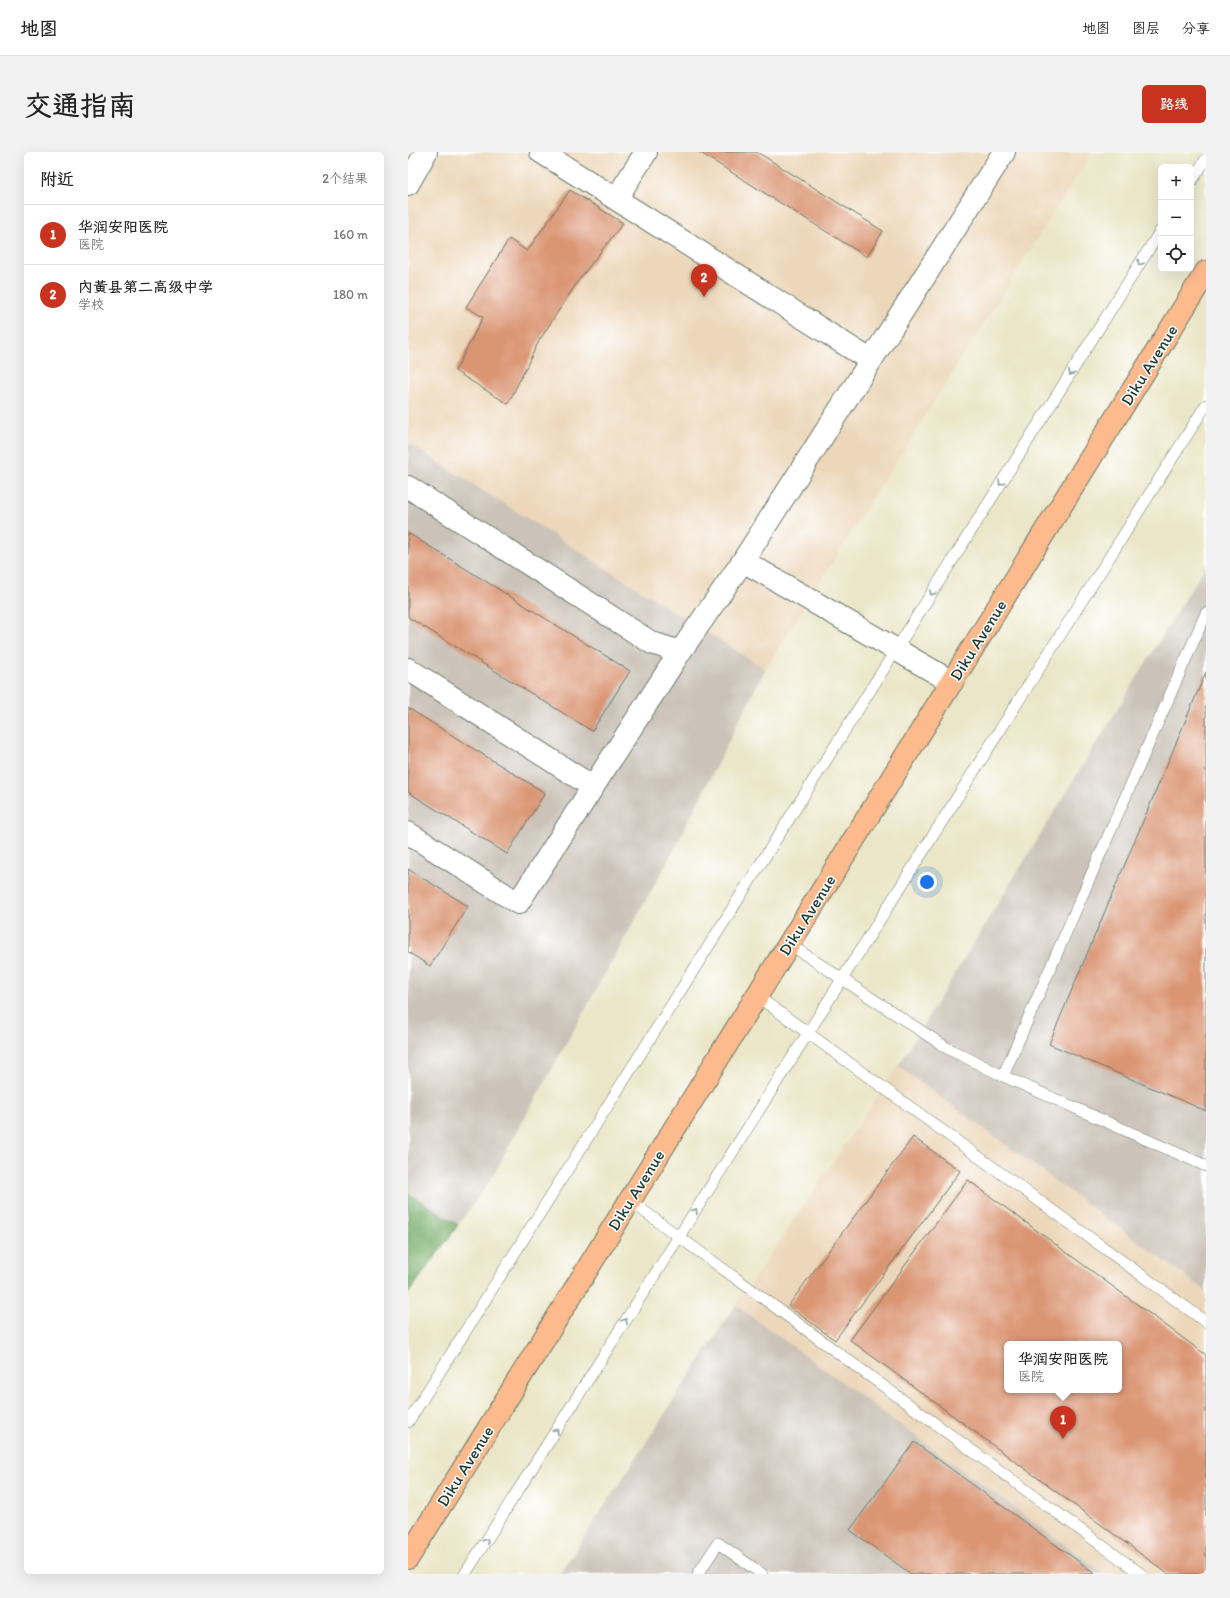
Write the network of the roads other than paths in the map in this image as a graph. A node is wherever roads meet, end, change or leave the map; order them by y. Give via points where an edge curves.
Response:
1 (426, 152) edge
2 (541, 152) edge
3 (646, 152) edge
4 (1004, 152) edge
5 (1206, 159) edge
6 (1194, 177) edge
7 (408, 184) edge
8 (616, 199) junction
9 (1158, 235) edge
10 (1206, 272) edge
11 (870, 360) junction
12 (1206, 405) edge
13 (408, 487) edge
14 (743, 561) junction
15 (1206, 613) edge
16 (896, 650) junction
17 (680, 652) junction
18 (408, 669) edge
19 (952, 682) junction
20 (593, 787) junction
21 (408, 833) edge
22 (789, 944) junction
23 (842, 979) junction
24 (757, 996) junction
25 (807, 1033) junction
26 (1003, 1076) junction
27 (1206, 1166) edge
28 (630, 1201) junction
29 (679, 1236) junction
30 (1206, 1322) edge
31 (408, 1422) edge
32 (408, 1558) edge
33 (465, 1574) edge
34 (698, 1574) edge
35 (762, 1574) edge
36 (1141, 1574) edge

1 - 7 street
2 - 8 street
3 - 8 street
4 - 11 street
5 - 6 lane
8 - 11 street
9 -> 16 lane
10 - 19 highway, Diku Avenue
11 - 14 street
12 - 23 lane
13 - 17 street via 652,643
14 - 16 street
14 - 17 street
15 - 26 lane
16 - 19 street
16 - 31 lane
17 - 20 street
18 - 20 street
19 - 22 highway, Diku Avenue
20 - 21 street via 518,903
22 - 23 lane
22 - 24 highway, Diku Avenue
23 - 25 lane
23 - 26 lane via 947,1048
24 - 25 lane
24 - 28 highway, Diku Avenue
29 -> 25 lane
25 - 30 lane
26 - 27 lane
28 - 29 lane
28 - 32 highway, Diku Avenue
33 -> 29 lane
29 - 36 lane
34 - 35 lane via 718,1543

